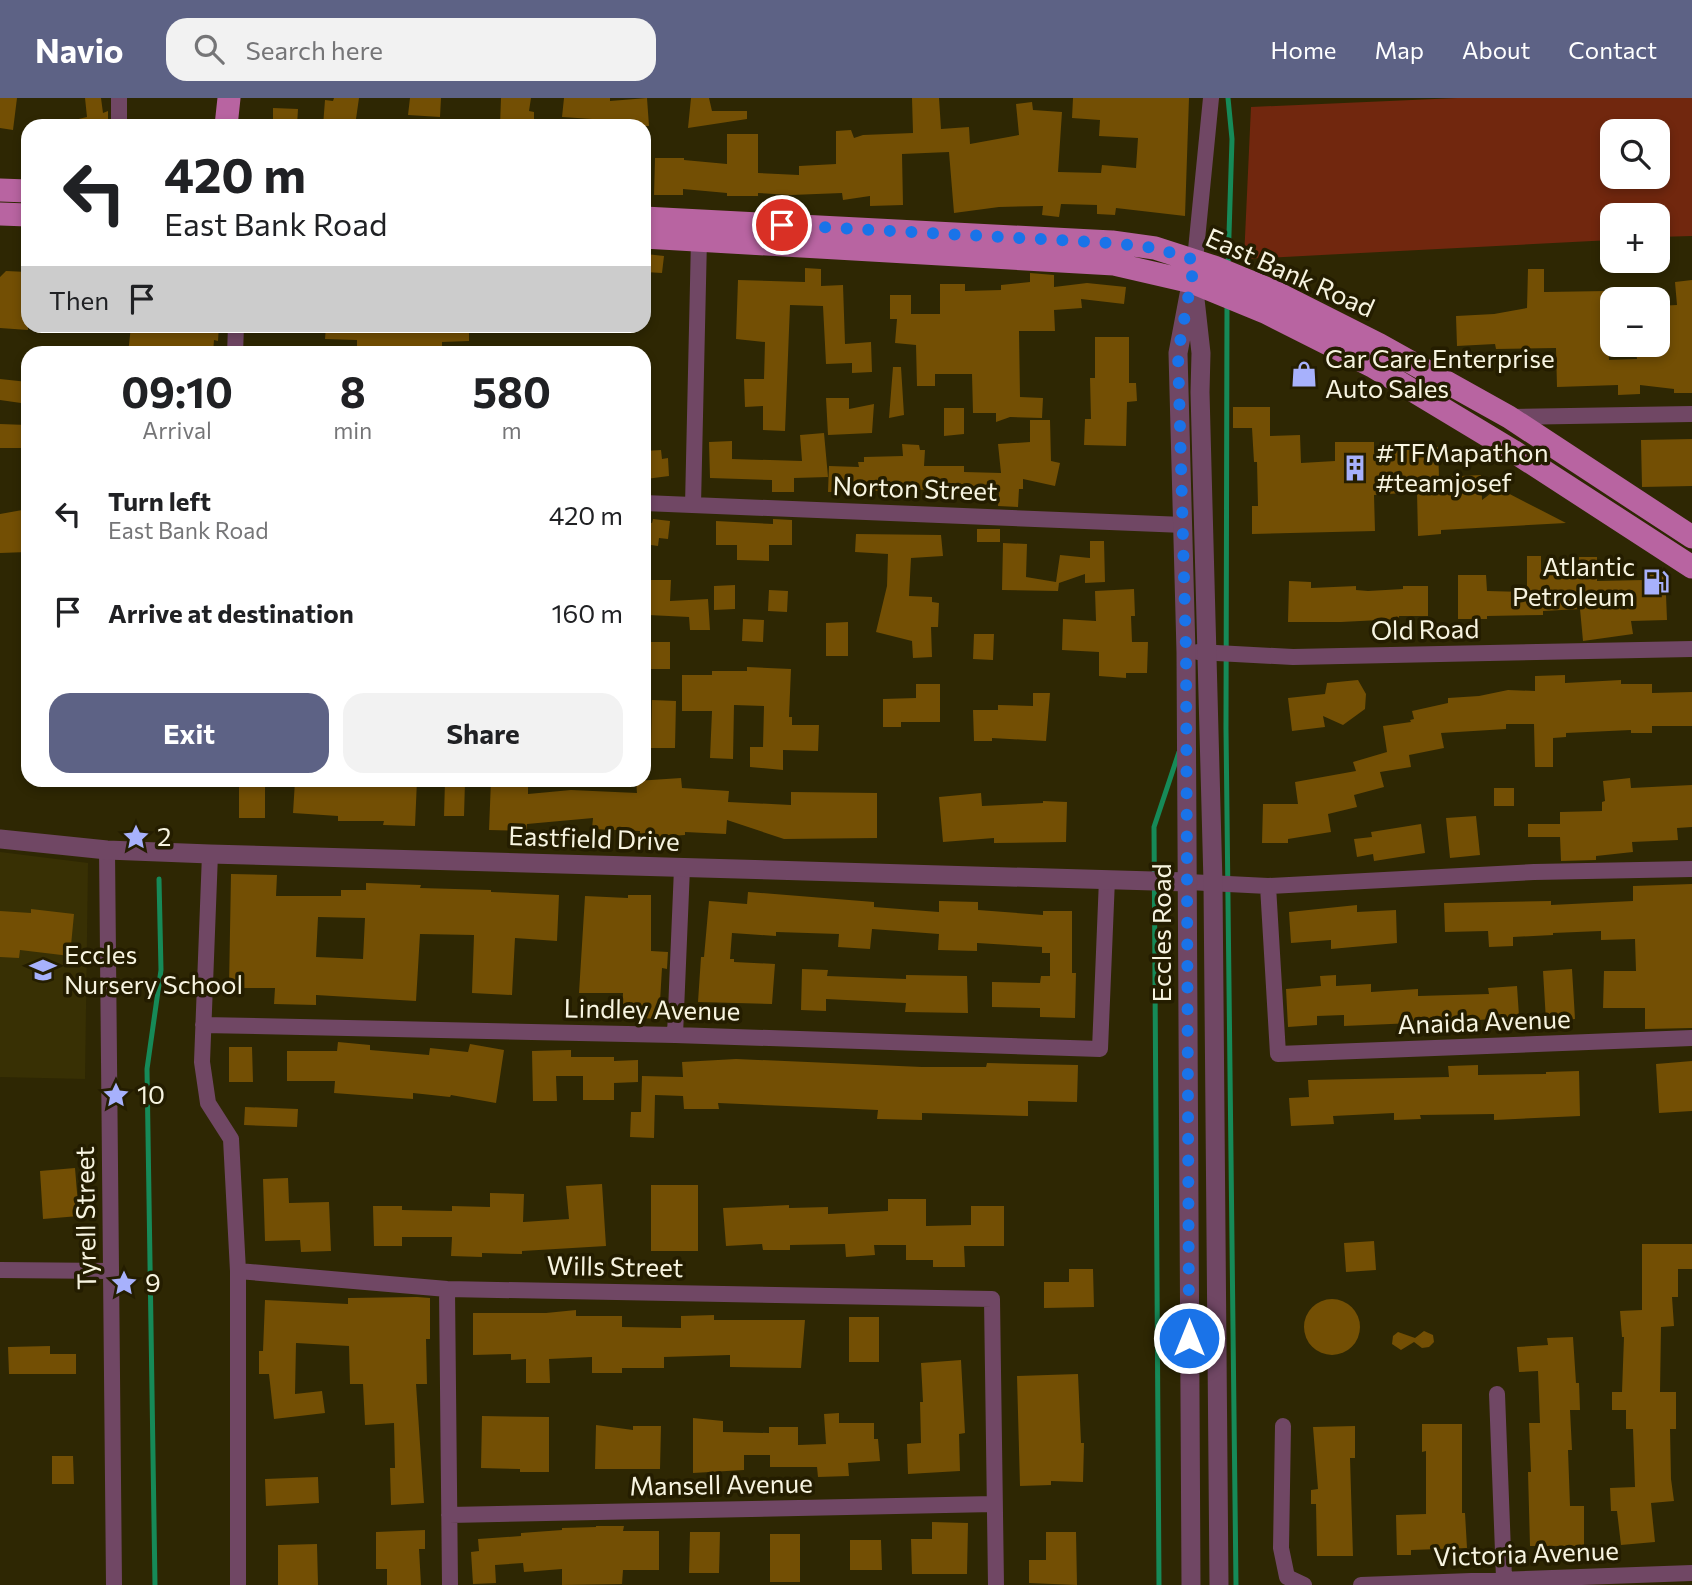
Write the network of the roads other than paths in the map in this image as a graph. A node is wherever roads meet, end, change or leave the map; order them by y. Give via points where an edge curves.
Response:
1 (119, 98) edge
2 (229, 98) edge
3 (1211, 98) edge
4 (119, 119) edge
5 (227, 119) edge
6 (0, 190) edge
7 (21, 191) edge
8 (0, 214) edge
9 (21, 215) edge
10 (651, 218) edge
11 (651, 237) edge
12 (698, 239) junction
13 (1203, 275) junction
14 (1269, 301) junction
15 (1692, 414) edge
16 (1509, 417) junction
17 (651, 503) edge
18 (693, 505) junction
19 (1184, 525) junction
20 (1692, 537) edge
21 (1692, 567) edge
22 (1692, 649) edge
23 (1186, 652) junction
24 (1214, 653) junction
25 (0, 839) edge
26 (107, 850) junction
27 (210, 854) junction
28 (682, 868) junction
29 (1692, 869) edge
30 (1107, 879) junction
31 (1179, 881) junction
32 (1217, 883) junction
33 (1260, 886) junction
34 (203, 1025) junction
35 (675, 1035) junction
36 (1692, 1038) edge
37 (0, 1270) edge
38 (111, 1271) junction
39 (237, 1271) junction
40 (447, 1289) junction
41 (1497, 1394) dead end
42 (1283, 1426) dead end
43 (994, 1504) junction
44 (449, 1515) junction
45 (1692, 1573) edge
46 (1504, 1578) junction
47 (114, 1585) edge
48 (238, 1585) edge
49 (450, 1585) edge
50 (996, 1585) edge
51 (1191, 1585) edge
52 (1219, 1585) edge
53 (1304, 1585) edge
54 (1361, 1585) edge

1 - 4 street
2 - 5 main road
3 - 13 street
6 - 7 main road
8 - 9 main road
10 - 13 main road, East Bank Road via 1112,243 1155,248
11 - 12 main road, East Bank Road
12 - 13 main road, East Bank Road via 1114,264
12 - 18 street
13 - 14 main road, East Bank Road
13 - 19 street, Eccles Road via 1184,317 1178,353
13 - 24 street, Eccles Road via 1200,392
14 - 16 main road, East Bank Road via 1380,345
14 - 21 main road, East Bank Road
15 - 16 street
16 - 20 main road, East Bank Road
17 - 18 street, Norton Street
18 - 19 street, Norton Street
19 - 23 street, Eccles Road
22 - 24 street, Old Road via 1293,657
23 - 24 street, Old Road
23 - 31 street, Eccles Road
24 - 32 street, Eccles Road
25 - 26 street, Eastfield Drive
26 - 27 street, Eastfield Drive
26 - 38 street, Tyrell Street
27 - 28 street, Eastfield Drive
27 - 34 street
28 - 30 street, Eastfield Drive
28 - 35 street
29 - 33 street
30 - 31 street, Eastfield Drive
30 - 35 street, Lindley Avenue via 1100,1049
31 - 32 street
31 - 51 street, Eccles Road
32 - 33 street
32 - 52 street, Eccles Road
33 - 36 street, Anaida Avenue via 1278,1054
34 - 35 street, Lindley Avenue
34 - 39 street via 208,1103 231,1139
37 - 38 street
38 - 47 street, Tyrell Street
39 - 40 street, Wills Street
39 - 48 street
40 - 43 street, Wills Street via 992,1299
40 - 44 street
41 - 46 street
42 - 53 street via 1281,1548 1287,1577
43 - 44 street, Mansell Avenue
43 - 50 street
44 - 49 street
45 - 46 street, Victoria Avenue
46 - 54 street, Victoria Avenue

